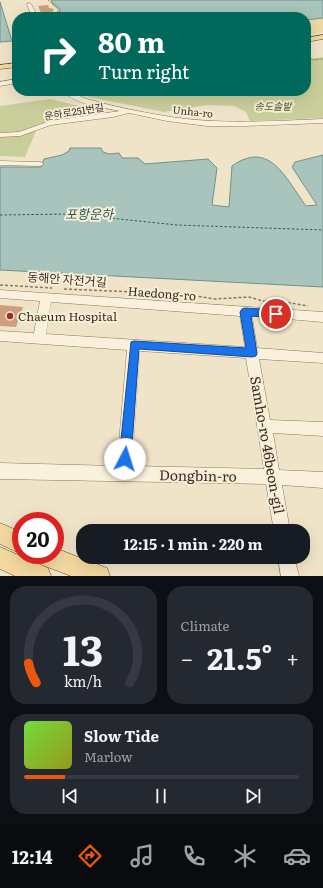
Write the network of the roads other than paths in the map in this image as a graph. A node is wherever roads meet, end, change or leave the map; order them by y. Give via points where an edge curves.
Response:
1 (29, 4) dead end
2 (33, 12) edge
3 (323, 37) edge
4 (311, 39) edge
5 (12, 66) edge
6 (0, 67) edge
7 (12, 83) edge
8 (0, 84) edge
9 (73, 96) edge
10 (128, 111) junction
11 (323, 121) edge
12 (0, 135) edge
13 (0, 163) edge
14 (40, 164) dead end
15 (50, 293) junction
16 (0, 294) edge
17 (245, 312) junction
18 (323, 317) edge
19 (0, 336) edge
20 (38, 338) junction
21 (134, 345) junction
22 (252, 353) junction
23 (323, 358) edge
24 (264, 426) junction
25 (323, 429) edge
26 (0, 471) edge
27 (124, 474) junction
28 (273, 477) junction
29 (323, 480) edge
30 (281, 524) edge
31 (0, 533) edge
32 (12, 539) edge
33 (0, 558) edge
34 (64, 562) edge
35 (287, 564) edge
36 (26, 573) edge
37 (99, 576) edge
38 (290, 576) edge

1 - 2 street
3 - 4 main road
5 - 6 main road
7 - 8 street
9 - 10 street, Unha-ro
10 - 11 street, Unha-ro via 173,120 219,124
10 - 12 street, 운하로251번길 via 50,124 20,134
13 - 14 street
15 - 16 street, Haedong-ro
15 - 17 street, Haedong-ro
15 - 20 street
17 - 18 street, Haedong-ro
17 - 22 street, Samho-ro 46beon-gil
19 - 20 street
20 - 21 street
21 - 22 street
21 - 27 street
22 - 23 street
22 - 24 street, Samho-ro 46beon-gil
24 - 25 street
24 - 28 street, Samho-ro 46beon-gil
26 - 27 street, Dongbin-ro
27 - 28 street, Dongbin-ro
28 - 29 street, Dongbin-ro
28 - 30 street, Samho-ro 46beon-gil
31 - 32 main road
33 - 36 main road
34 - 37 main road
35 - 38 street

